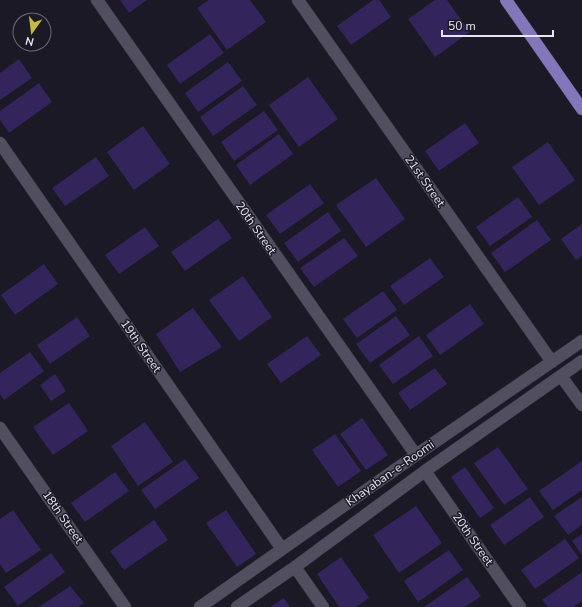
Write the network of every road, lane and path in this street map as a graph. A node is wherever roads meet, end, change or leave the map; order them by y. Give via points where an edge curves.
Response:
1 (97, 0) edge
2 (298, 0) edge
3 (506, 0) edge
4 (582, 109) edge
5 (0, 143) edge
6 (582, 341) edge
7 (582, 361) edge
8 (552, 362) junction
9 (561, 376) junction
10 (582, 405) edge
11 (0, 428) edge
12 (416, 456) junction
13 (425, 471) junction
14 (282, 549) junction
15 (295, 567) junction
16 (125, 607) edge
17 (200, 607) edge
18 (238, 607) edge
19 (323, 607) edge
20 (520, 607) edge

1 - 12 street, 20th Street
2 - 8 street, 21st Street
3 - 4 main road
5 - 14 street, 19th Street
6 - 8 street, Khayaban-e-Roomi
7 - 9 street, Khayaban-e-Roomi
8 - 12 street, Khayaban-e-Roomi
9 - 10 street
9 - 13 street, Khayaban-e-Roomi
11 - 16 street, 18th Street
12 - 14 street, Khayaban-e-Roomi
13 - 15 street, Khayaban-e-Roomi
13 - 20 street, 20th Street
14 - 17 street, Khayaban-e-Roomi
15 - 18 street, Khayaban-e-Roomi
15 - 19 street

